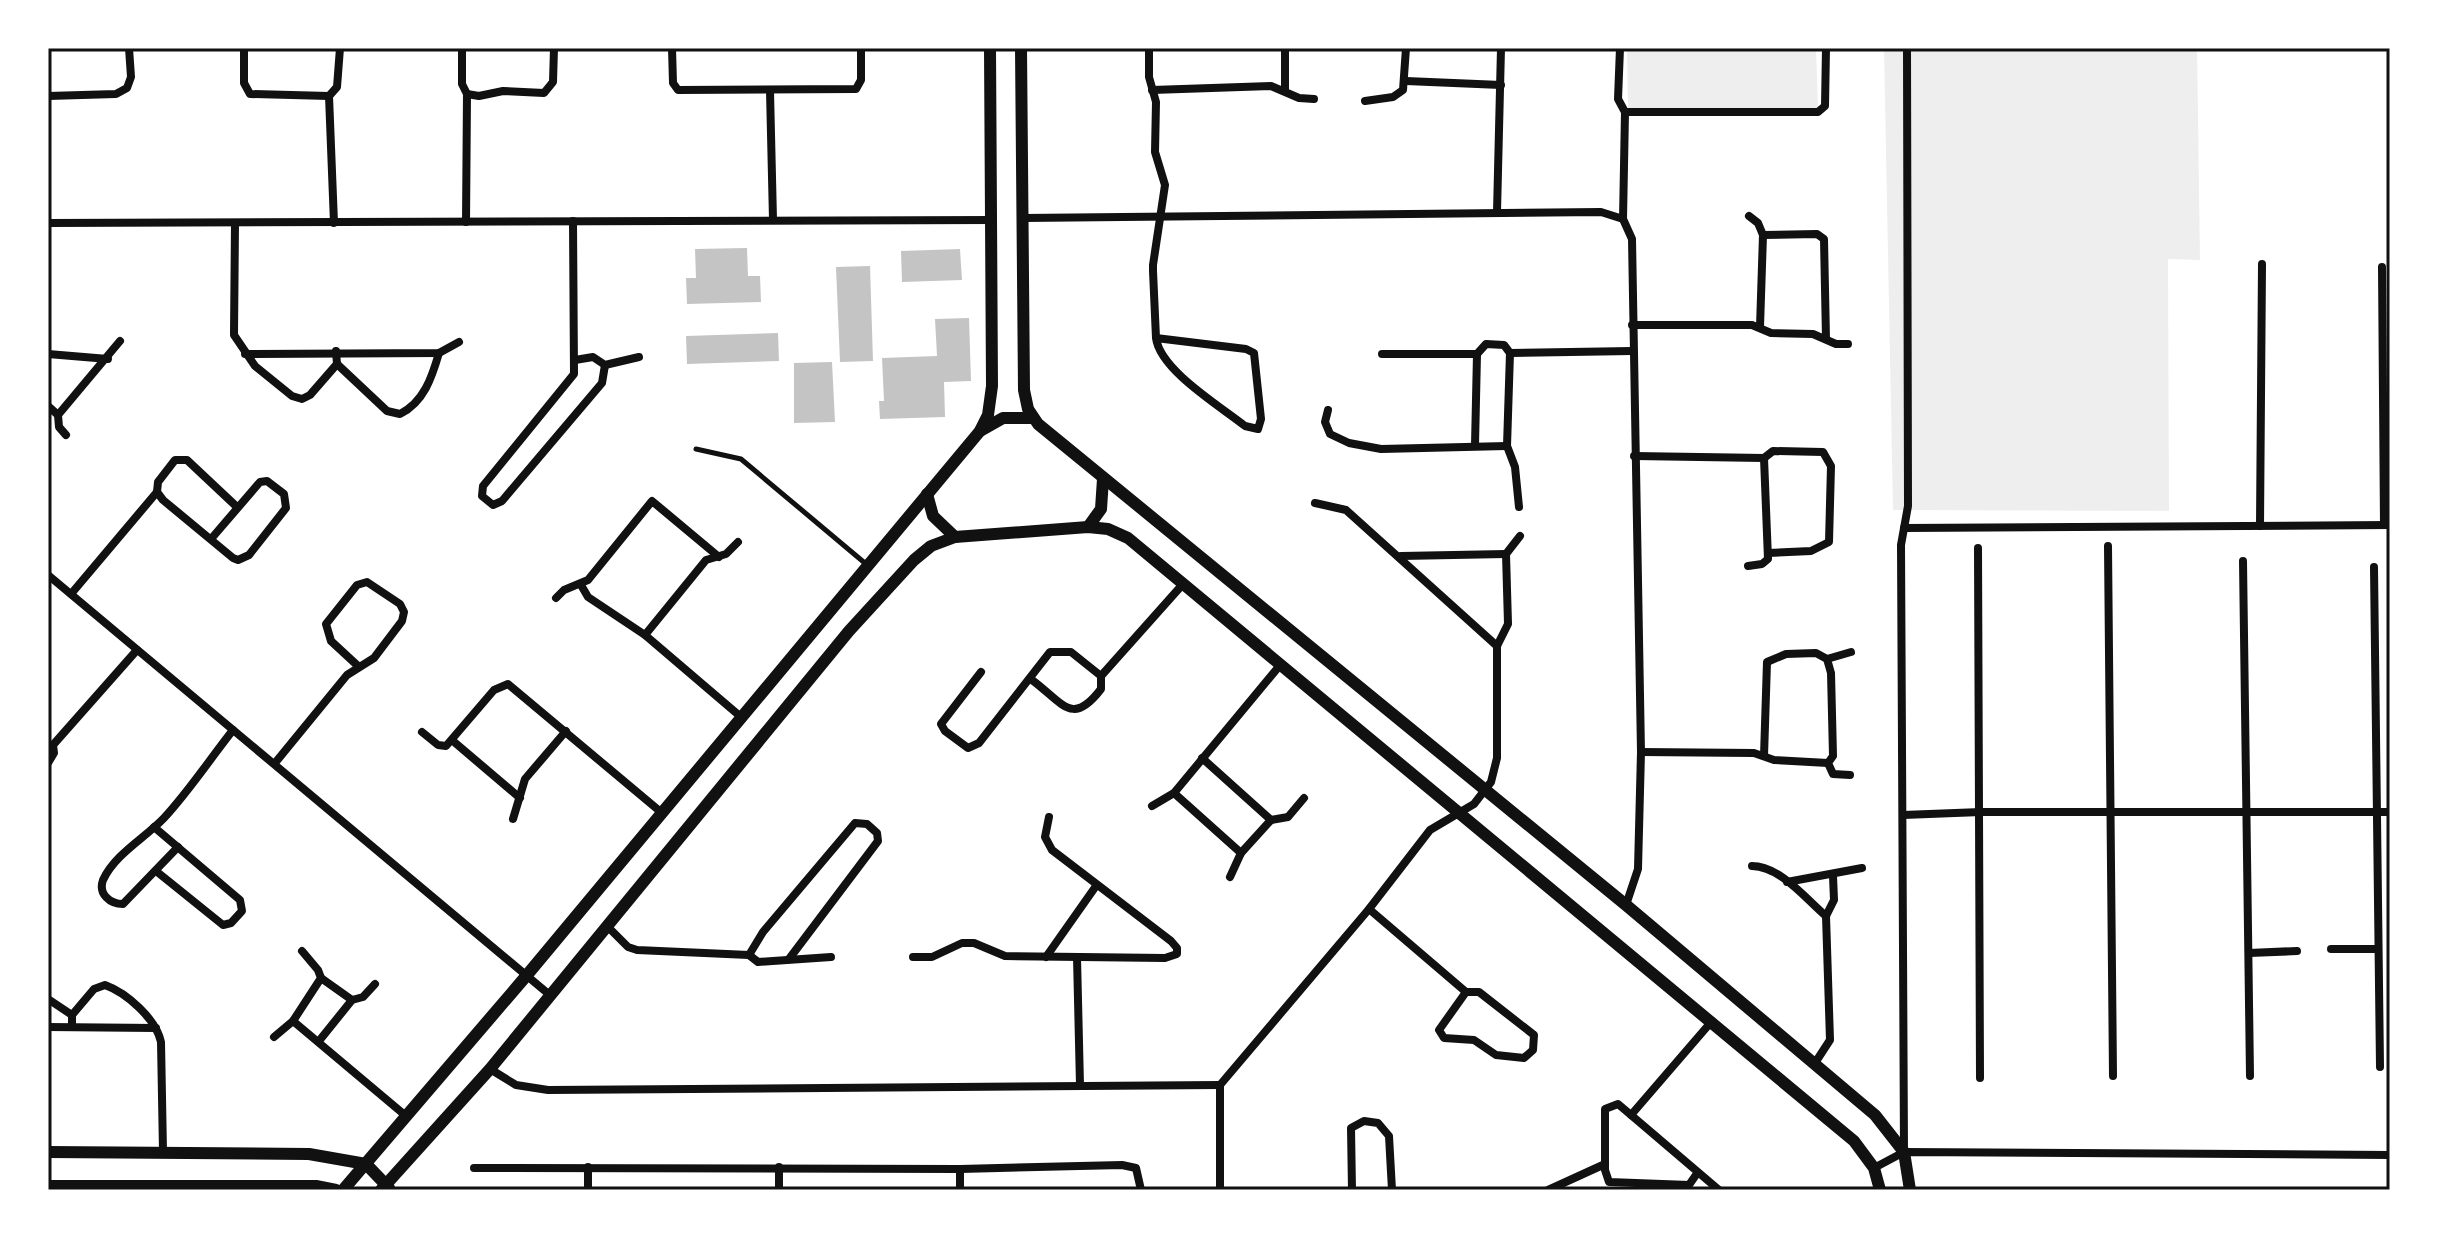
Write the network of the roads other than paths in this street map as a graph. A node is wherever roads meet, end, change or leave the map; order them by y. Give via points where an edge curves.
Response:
1 (129, 48) edge
2 (244, 48) edge
3 (340, 48) edge
4 (462, 48) edge
5 (554, 48) edge
6 (672, 48) edge
7 (861, 48) edge
8 (990, 48) edge
9 (1021, 48) edge
10 (1149, 48) edge
11 (1285, 48) edge
12 (1406, 48) edge
13 (1501, 48) edge
14 (1620, 48) edge
15 (1826, 48) edge
16 (1907, 48) edge
17 (1406, 81) junction
18 (1501, 85) junction
19 (1152, 90) junction
20 (1285, 90) junction
21 (770, 91) junction
22 (467, 94) junction
23 (48, 96) edge
24 (329, 96) junction
25 (1314, 99) dead end
26 (1365, 101) dead end
27 (1625, 112) junction
28 (1497, 212) junction
29 (1749, 216) dead end
30 (1162, 217) junction
31 (1023, 218) junction
32 (1623, 219) junction
33 (773, 220) junction
34 (993, 220) junction
35 (573, 221) junction
36 (466, 222) junction
37 (48, 223) edge
38 (235, 223) junction
39 (334, 223) junction
40 (1763, 235) junction
41 (2262, 264) dead end
42 (2382, 267) dead end
43 (1632, 325) junction
44 (1760, 327) junction
45 (1156, 338) junction
46 (1826, 339) junction
47 (120, 341) dead end
48 (459, 342) dead end
49 (1848, 344) dead end
50 (336, 351) junction
51 (1632, 351) junction
52 (439, 353) junction
53 (1510, 353) junction
54 (48, 354) edge
55 (245, 354) junction
56 (1382, 354) dead end
57 (1477, 354) junction
58 (639, 357) dead end
59 (108, 359) junction
60 (575, 360) junction
61 (337, 364) junction
62 (605, 365) junction
63 (48, 406) edge
64 (1328, 410) dead end
65 (58, 415) junction
66 (1033, 418) junction
67 (980, 431) junction
68 (66, 435) dead end
69 (1475, 445) junction
70 (1507, 446) junction
71 (696, 449) dead end
72 (1634, 456) junction
73 (1764, 458) junction
74 (1103, 479) junction
75 (157, 492) junction
76 (927, 494) junction
77 (1315, 503) dead end
78 (237, 507) junction
79 (1519, 507) dead end
80 (2387, 525) edge
81 (2260, 526) junction
82 (1088, 527) junction
83 (1904, 528) junction
84 (1520, 536) dead end
85 (955, 537) junction
86 (211, 539) junction
87 (738, 542) dead end
88 (2108, 546) dead end
89 (1978, 548) dead end
90 (1768, 553) junction
91 (1506, 554) junction
92 (1400, 556) junction
93 (719, 557) junction
94 (2243, 561) dead end
95 (867, 564) junction
96 (1748, 566) dead end
97 (2374, 567) dead end
98 (48, 575) edge
99 (1183, 584) junction
100 (581, 585) junction
101 (71, 594) junction
102 (556, 598) dead end
103 (645, 635) junction
104 (1497, 646) junction
105 (137, 650) junction
106 (1851, 652) dead end
107 (1827, 659) junction
108 (1281, 664) junction
109 (358, 666) junction
110 (981, 672) dead end
111 (1101, 676) junction
112 (1032, 680) junction
113 (741, 717) junction
114 (233, 730) junction
115 (566, 731) junction
116 (422, 732) dead end
117 (51, 741) edge
118 (453, 741) junction
119 (1641, 752) junction
120 (1764, 756) junction
121 (1202, 758) junction
122 (48, 763) edge
123 (275, 763) junction
124 (1828, 763) junction
125 (1850, 775) dead end
126 (1485, 791) junction
127 (1174, 793) junction
128 (520, 798) junction
129 (1304, 798) dead end
130 (1152, 806) dead end
131 (1981, 812) junction
132 (2113, 812) junction
133 (2390, 812) edge
134 (662, 813) junction
135 (2247, 813) junction
136 (2378, 813) junction
137 (1461, 814) junction
138 (1903, 815) junction
139 (1049, 817) dead end
140 (513, 819) dead end
141 (1271, 820) junction
142 (154, 827) junction
143 (178, 847) junction
144 (1241, 853) junction
145 (1752, 866) dead end
146 (1862, 868) dead end
147 (156, 871) junction
148 (1833, 876) junction
149 (1230, 877) dead end
150 (1787, 882) junction
151 (1096, 886) junction
152 (1626, 905) junction
153 (1369, 909) junction
154 (1826, 916) junction
155 (608, 927) junction
156 (2331, 949) dead end
157 (2378, 949) junction
158 (302, 951) dead end
159 (2297, 951) dead end
160 (2249, 953) junction
161 (749, 955) junction
162 (831, 957) dead end
163 (913, 957) dead end
164 (1046, 957) junction
165 (1077, 957) junction
166 (789, 959) junction
167 (527, 975) junction
168 (321, 978) junction
169 (375, 984) dead end
170 (1466, 992) junction
171 (551, 996) junction
172 (48, 999) edge
173 (352, 1000) junction
174 (72, 1015) junction
175 (293, 1021) junction
176 (1712, 1021) junction
177 (48, 1027) edge
178 (72, 1027) junction
179 (156, 1028) junction
180 (274, 1037) dead end
181 (319, 1041) junction
182 (1815, 1063) junction
183 (2380, 1067) dead end
184 (490, 1069) junction
185 (2113, 1076) dead end
186 (2250, 1076) dead end
187 (1980, 1078) dead end
188 (1080, 1085) junction
189 (1220, 1085) junction
190 (1631, 1115) junction
191 (406, 1116) junction
192 (48, 1152) edge
193 (163, 1152) junction
194 (1904, 1152) junction
195 (2390, 1155) edge
196 (366, 1164) junction
197 (1605, 1164) junction
198 (588, 1167) junction
199 (779, 1167) junction
200 (474, 1168) dead end
201 (1874, 1168) junction
202 (960, 1169) junction
203 (1698, 1172) junction
204 (48, 1186) edge
205 (1689, 1187) edge
206 (386, 1188) edge
207 (336, 1190) edge
208 (343, 1190) edge
209 (588, 1190) edge
210 (779, 1190) edge
211 (960, 1190) edge
212 (1141, 1190) edge
213 (1220, 1190) edge
214 (1352, 1190) edge
215 (1392, 1190) edge
216 (1548, 1190) edge
217 (1719, 1190) edge
218 (1880, 1190) edge
219 (1910, 1190) edge

1 - 23 street via 131,77 123,91
2 - 24 street via 247,92
3 - 24 street via 337,87
4 - 22 street
5 - 22 street via 553,82 544,93
6 - 21 street via 675,88
7 - 21 street via 858,87
8 - 34 street
9 - 31 street
10 - 19 street
11 - 20 street
12 - 17 street
13 - 18 street
14 - 27 street via 1618,99
15 - 27 street via 1825,106 1818,112
16 - 83 street
17 - 18 street
17 - 26 street via 1393,97
18 - 28 street
19 - 20 street
19 - 30 street via 1155,152 1165,185
20 - 25 street
21 - 33 street
22 - 36 street
24 - 39 street
27 - 32 street
28 - 30 street
28 - 32 street via 1601,212
29 - 40 street
30 - 31 street
30 - 45 street via 1153,265
31 - 66 street via 1024,390
32 - 43 street via 1632,239
33 - 34 street
33 - 35 street
34 - 67 street via 992,386
35 - 36 street
35 - 60 street
36 - 39 street
37 - 38 street
38 - 39 street
38 - 55 street via 233,326
40 - 44 street
40 - 46 street via 1817,234 1824,239
41 - 81 street
42 - 80 street
43 - 44 street
43 - 51 street
44 - 46 street
45 - 45 street via 1165,362 1245,426 1258,429 1254,353
46 - 49 street
47 - 59 street
48 - 52 street
50 - 52 street
50 - 55 street
50 - 61 street
51 - 53 street
51 - 72 street
52 - 61 street via 427,389 400,414 387,411
53 - 57 street via 1504,345 1491,344
53 - 70 street
54 - 59 street
55 - 61 street via 297,399 310,395
56 - 57 street
57 - 69 street
58 - 62 street
59 - 65 street
60 - 62 street via 593,357
60 - 62 street via 569,383 483,486 486,502 502,501 602,383
63 - 65 street
64 - 69 street via 1327,431 1358,446
65 - 68 street
66 - 67 street via 1003,418
66 - 74 street
67 - 76 street
69 - 70 street
70 - 79 street
71 - 95 lane via 741,459
72 - 73 street
72 - 119 street
73 - 90 street
73 - 90 street via 1773,451 1818,450 1831,466 1829,542 1811,551
74 - 82 street via 1101,509
74 - 126 street
75 - 78 street via 164,473 179,459 187,460
75 - 86 street
75 - 101 street
76 - 85 street via 937,523
76 - 95 street
77 - 92 street via 1346,510
78 - 86 street
78 - 86 street via 264,481 284,494 286,508 241,560
80 - 81 street
81 - 83 street
82 - 85 street
82 - 99 street via 1119,532
83 - 138 street
84 - 91 street
85 - 155 street via 923,551 885,589
87 - 93 street
88 - 132 street
89 - 131 street
90 - 96 street via 1766,562
91 - 92 street
91 - 104 street via 1508,624
92 - 104 street
93 - 100 street via 652,501
93 - 103 street via 706,560
94 - 135 street
95 - 113 street
97 - 136 street
98 - 101 street
99 - 108 street
99 - 111 street
100 - 102 street
100 - 103 street via 588,597
101 - 105 street
103 - 113 street
104 - 126 street via 1497,758
105 - 114 street
105 - 117 street
106 - 107 street
107 - 120 street via 1816,653 1786,654 1767,662
107 - 124 street via 1833,756
108 - 121 street
108 - 137 street
109 - 109 street via 374,658 404,615 400,604 367,582 357,585 326,624 331,641
109 - 123 street
110 - 112 street via 941,724 968,748 979,743
111 - 112 street via 1061,650 1047,654
111 - 112 street via 1101,689 1080,711
113 - 134 street
114 - 123 street
114 - 142 street
115 - 118 street via 514,687 503,685
115 - 128 street via 525,779
115 - 134 street
116 - 118 street via 441,747
117 - 122 street
118 - 128 street
119 - 120 street
119 - 152 street via 1638,869
120 - 124 street
121 - 127 street
121 - 141 street
123 - 167 street
124 - 125 street via 1833,774
126 - 137 street
126 - 152 street
127 - 130 street
127 - 144 street
128 - 140 street
129 - 141 street via 1288,817
131 - 132 street
131 - 138 street
131 - 187 street
132 - 135 street
132 - 185 street
133 - 136 street
134 - 167 street
135 - 136 street
135 - 160 street
136 - 157 street
137 - 153 street via 1430,830
137 - 176 street
138 - 194 street
139 - 151 street via 1047,844
141 - 144 street
142 - 143 street
142 - 147 street via 140,836 101,888 111,902 123,904
143 - 147 street
143 - 147 street via 240,900 241,913 228,925 220,924
144 - 149 street
145 - 150 street via 1769,868
146 - 148 street
148 - 150 street
148 - 154 street via 1834,900
150 - 154 street
151 - 164 street
151 - 165 street via 1179,951 1165,958
152 - 182 street
153 - 170 street
153 - 189 street
154 - 182 street via 1830,1040
155 - 161 street via 637,950
155 - 171 street
156 - 157 street
157 - 183 street
158 - 168 street
159 - 160 street
160 - 186 street
161 - 166 street via 758,962
161 - 166 street via 855,823 867,824 878,841
162 - 166 street
163 - 164 street via 932,957 974,943 1005,956
164 - 165 street
165 - 188 street
167 - 171 street
167 - 191 street
168 - 173 street
168 - 175 street
169 - 173 street
170 - 170 street via 1479,992 1534,1035 1533,1050 1524,1058 1501,1056 1474,1040 1441,1036 1442,1023
171 - 184 street
172 - 174 street
173 - 181 street
174 - 178 street
174 - 179 street via 94,989 105,985
175 - 180 street
175 - 181 street
176 - 190 street
176 - 201 street via 1854,1141
177 - 178 street
178 - 179 street
179 - 193 street via 161,1042
181 - 191 street
182 - 194 street via 1875,1115
184 - 188 street via 516,1085 548,1090
184 - 206 street
188 - 189 street
189 - 213 street
190 - 197 street via 1614,1103 1605,1109
190 - 203 street
191 - 196 street
192 - 193 street
193 - 196 street via 309,1154
194 - 195 street
194 - 201 street
194 - 219 street
196 - 206 street
196 - 208 street
197 - 205 street via 1613,1184
197 - 216 street
198 - 199 street
198 - 200 street
198 - 209 street
199 - 202 street
199 - 210 street
201 - 218 street
202 - 211 street
202 - 212 street via 1122,1165 1136,1168
203 - 205 street
203 - 217 street
204 - 207 street
214 - 215 street via 1351,1128 1364,1121 1378,1123 1389,1136

